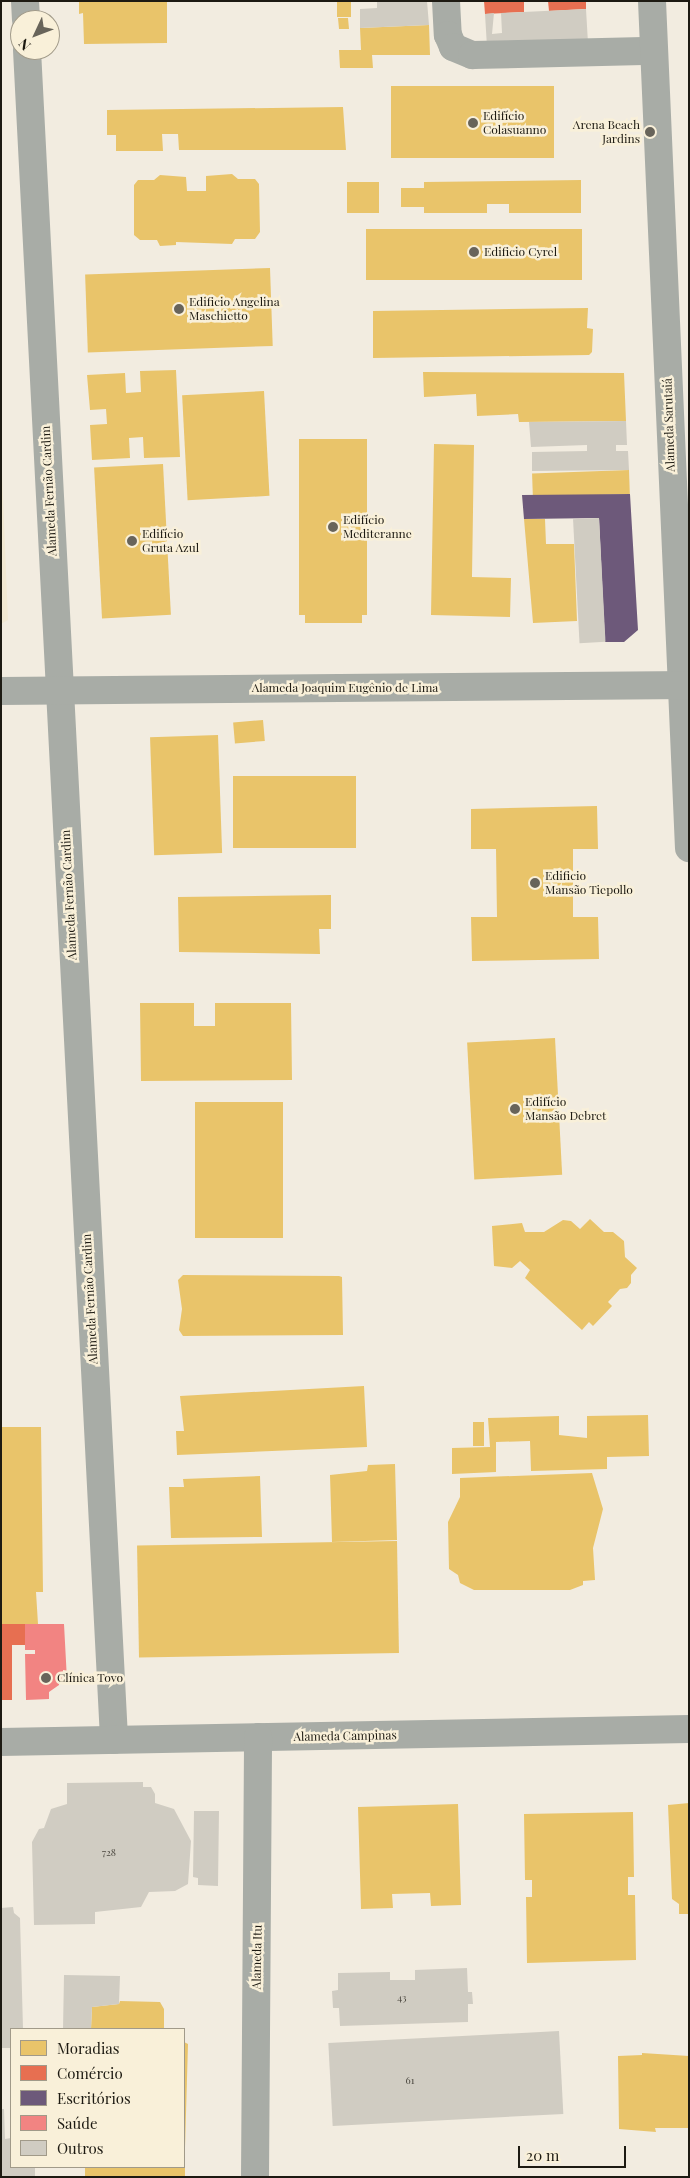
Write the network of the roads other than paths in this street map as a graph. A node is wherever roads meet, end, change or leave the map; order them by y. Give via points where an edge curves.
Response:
1 (446, 1) edge
2 (652, 1) edge
3 (654, 52) junction
4 (28, 60) edge
5 (684, 685) edge
6 (59, 690) junction
7 (1, 691) edge
8 (689, 848) edge
9 (689, 1729) edge
10 (258, 1738) junction
11 (114, 1740) junction
12 (1, 1742) edge
13 (255, 2177) edge

1 - 3 street via 448,35 453,47 472,55
2 - 3 street, Alameda Sarutaiá
3 - 5 street, Alameda Sarutaiá
4 - 6 street, Alameda Fernão Cardim
5 - 6 street, Alameda Joaquim Eugênio de Lima
5 - 8 street, Alameda Sarutaiá
6 - 7 street, Alameda Joaquim Eugênio de Lima
6 - 11 street, Alameda Fernão Cardim
9 - 10 street, Alameda Campinas
10 - 11 street, Alameda Campinas
10 - 13 street, Alameda Itu
11 - 12 street, Alameda Campinas

